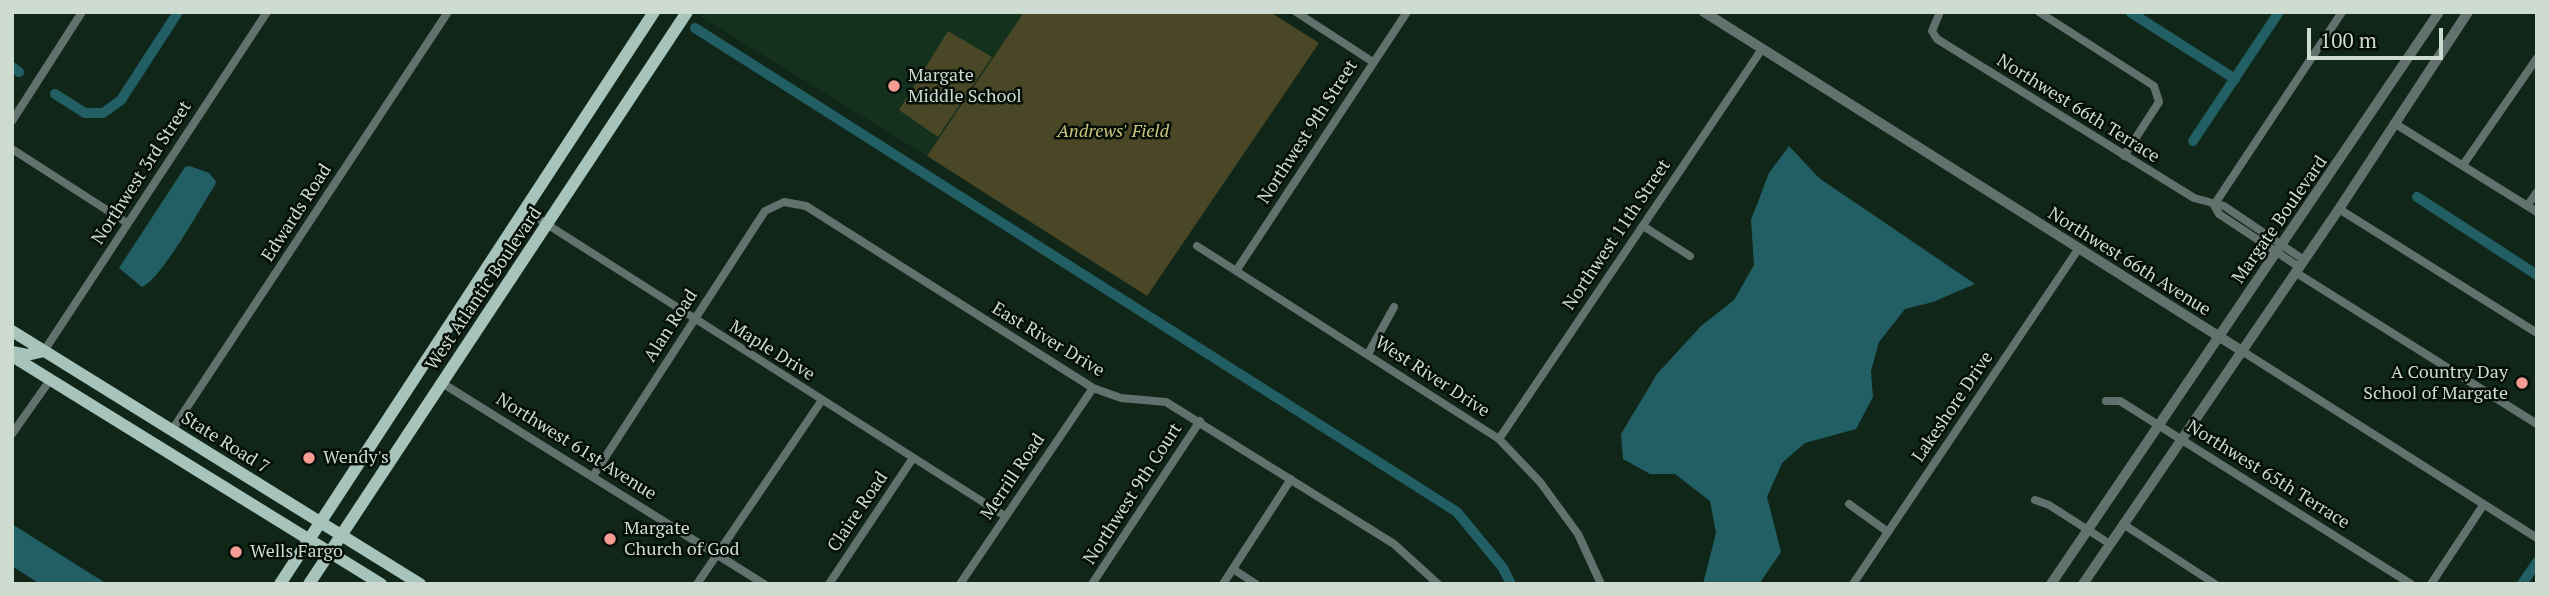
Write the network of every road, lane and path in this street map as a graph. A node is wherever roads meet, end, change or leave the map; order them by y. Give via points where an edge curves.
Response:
1 (82, 12) edge
2 (267, 12) edge
3 (448, 12) edge
4 (654, 12) edge
5 (687, 12) edge
6 (1296, 12) edge
7 (1407, 12) edge
8 (1704, 12) edge
9 (1940, 12) edge
10 (2039, 12) edge
11 (2342, 12) edge
12 (2439, 12) edge
13 (2468, 12) edge
14 (1762, 49) junction
15 (2537, 58) edge
16 (1373, 62) junction
17 (12, 121) edge
18 (2394, 123) junction
19 (12, 149) edge
20 (2124, 156) junction
21 (2463, 165) junction
22 (2537, 192) edge
23 (784, 202) joint
24 (2214, 205) junction
25 (2527, 206) junction
26 (523, 209) junction
27 (2339, 209) junction
28 (2537, 212) edge
29 (127, 223) junction
30 (547, 225) junction
31 (1643, 226) junction
32 (1197, 246) dead end
33 (2079, 248) junction
34 (2278, 248) junction
35 (1690, 256) dead end
36 (2299, 266) junction
37 (1236, 271) junction
38 (1394, 307) dead end
39 (693, 320) junction
40 (12, 331) edge
41 (2537, 333) edge
42 (2220, 337) junction
43 (44, 351) junction
44 (2242, 351) junction
45 (12, 354) edge
46 (1368, 354) junction
47 (50, 380) junction
48 (442, 383) junction
49 (99, 385) junction
50 (1093, 388) junction
51 (822, 400) junction
52 (2106, 401) dead end
53 (1200, 421) junction
54 (2537, 424) edge
55 (2160, 426) junction
56 (172, 430) junction
57 (12, 434) edge
58 (1499, 439) junction
59 (2181, 440) junction
60 (913, 458) junction
61 (593, 476) junction
62 (1291, 479) junction
63 (2035, 500) dead end
64 (1849, 504) dead end
65 (2484, 504) junction
66 (1005, 516) junction
67 (320, 522) junction
68 (2123, 524) junction
69 (2087, 530) junction
70 (1888, 532) junction
71 (341, 535) junction
72 (2537, 538) edge
73 (309, 539) junction
74 (2110, 544) junction
75 (330, 552) junction
76 (716, 554) junction
77 (1233, 569) junction
78 (280, 584) edge
79 (309, 584) edge
80 (382, 584) edge
81 (420, 584) edge
82 (697, 584) edge
83 (764, 584) edge
84 (829, 584) edge
85 (960, 584) edge
86 (1092, 584) edge
87 (1223, 584) edge
88 (1256, 584) edge
89 (1438, 584) edge
90 (1601, 584) edge
91 (1853, 584) edge
92 (2051, 584) edge
93 (2083, 584) edge
94 (2215, 584) edge
95 (2412, 584) edge
96 (2431, 584) edge

1 - 17 street
2 - 29 street, Northwest 3rd Street
3 - 56 street, Edwards Road
4 - 26 main road, West Atlantic Boulevard
5 - 30 main road, West Atlantic Boulevard
6 - 16 street
7 - 16 street, Northwest 9th Street
8 - 14 street, Northwest 66th Avenue
9 - 20 street, Northwest 66th Terrace via 1932,31 1937,39
10 - 20 street via 2159,93 2159,102
11 - 24 street
12 - 34 street, Margate Boulevard
13 - 18 street
14 - 31 street, Northwest 11th Street
14 - 33 street, Northwest 66th Avenue
15 - 21 street
16 - 37 street, Northwest 9th Street
18 - 21 street
18 - 27 street
19 - 29 street
20 - 24 street, Northwest 66th Terrace
21 - 25 street
22 - 25 street
23 - 39 street, Alan Road via 765,211
23 - 50 street, East River Drive via 806,206
24 - 34 street, Northwest 66th Terrace via 2224,206
25 - 28 street
26 - 30 street, Maple Drive
26 - 67 main road, West Atlantic Boulevard
27 - 36 street
27 - 41 street
29 - 43 street, Northwest 3rd Street
30 - 39 street, Maple Drive
30 - 48 main road, West Atlantic Boulevard
31 - 35 street
31 - 58 street, Northwest 11th Street
32 - 37 street, West River Drive
33 - 42 street, Northwest 66th Avenue
33 - 70 street, Lakeshore Drive
34 - 36 street, Northwest 66th Terrace
34 - 42 street, Margate Boulevard
36 - 44 street
36 - 54 street, Northwest 66th Terrace
37 - 46 street, West River Drive
38 - 46 street
39 - 51 street, Maple Drive
39 - 61 street, Alan Road
40 - 43 main road, State Road 7
42 - 44 street, Northwest 66th Avenue
42 - 55 street, Margate Boulevard
43 - 45 main road
43 - 49 main road, State Road 7
44 - 59 street
44 - 65 street, Northwest 66th Avenue
45 - 47 main road
46 - 58 street, West River Drive
47 - 49 main road via 68,376
47 - 57 street
47 - 73 main road
48 - 61 street, Northwest 61st Avenue
48 - 71 main road, West Atlantic Boulevard
49 - 56 main road, State Road 7
50 - 53 street, East River Drive via 1121,398 1166,402
50 - 66 street, Merrill Road
51 - 60 street, Maple Drive
51 - 76 street
52 - 55 street, Northwest 65th Terrace via 2120,401
53 - 62 street, East River Drive
53 - 86 street, Northwest 9th Court
55 - 59 street, Northwest 65th Terrace
55 - 69 street, Margate Boulevard
56 - 67 main road, State Road 7
58 - 90 street, West River Drive via 1540,482 1578,534
59 - 68 street
59 - 95 street, Northwest 65th Terrace
60 - 66 street, Maple Drive
60 - 84 street, Claire Road
61 - 76 street, Northwest 61st Avenue
62 - 77 street
62 - 89 street, East River Drive via 1394,544
63 - 69 street
64 - 70 street
65 - 72 street, Northwest 66th Avenue
65 - 96 street
66 - 85 street, Merrill Road
67 - 71 main road, State Road 7
67 - 73 main road, West Atlantic Boulevard
68 - 74 street
68 - 94 street
69 - 74 street
69 - 92 street, Margate Boulevard
70 - 91 street, Lakeshore Drive
71 - 75 main road, West Atlantic Boulevard
71 - 81 main road, State Road 7
73 - 75 main road
73 - 78 main road, West Atlantic Boulevard
74 - 93 street
75 - 79 main road, West Atlantic Boulevard
75 - 80 main road
76 - 82 street
76 - 83 street, Northwest 61st Avenue
77 - 87 street
77 - 88 street

